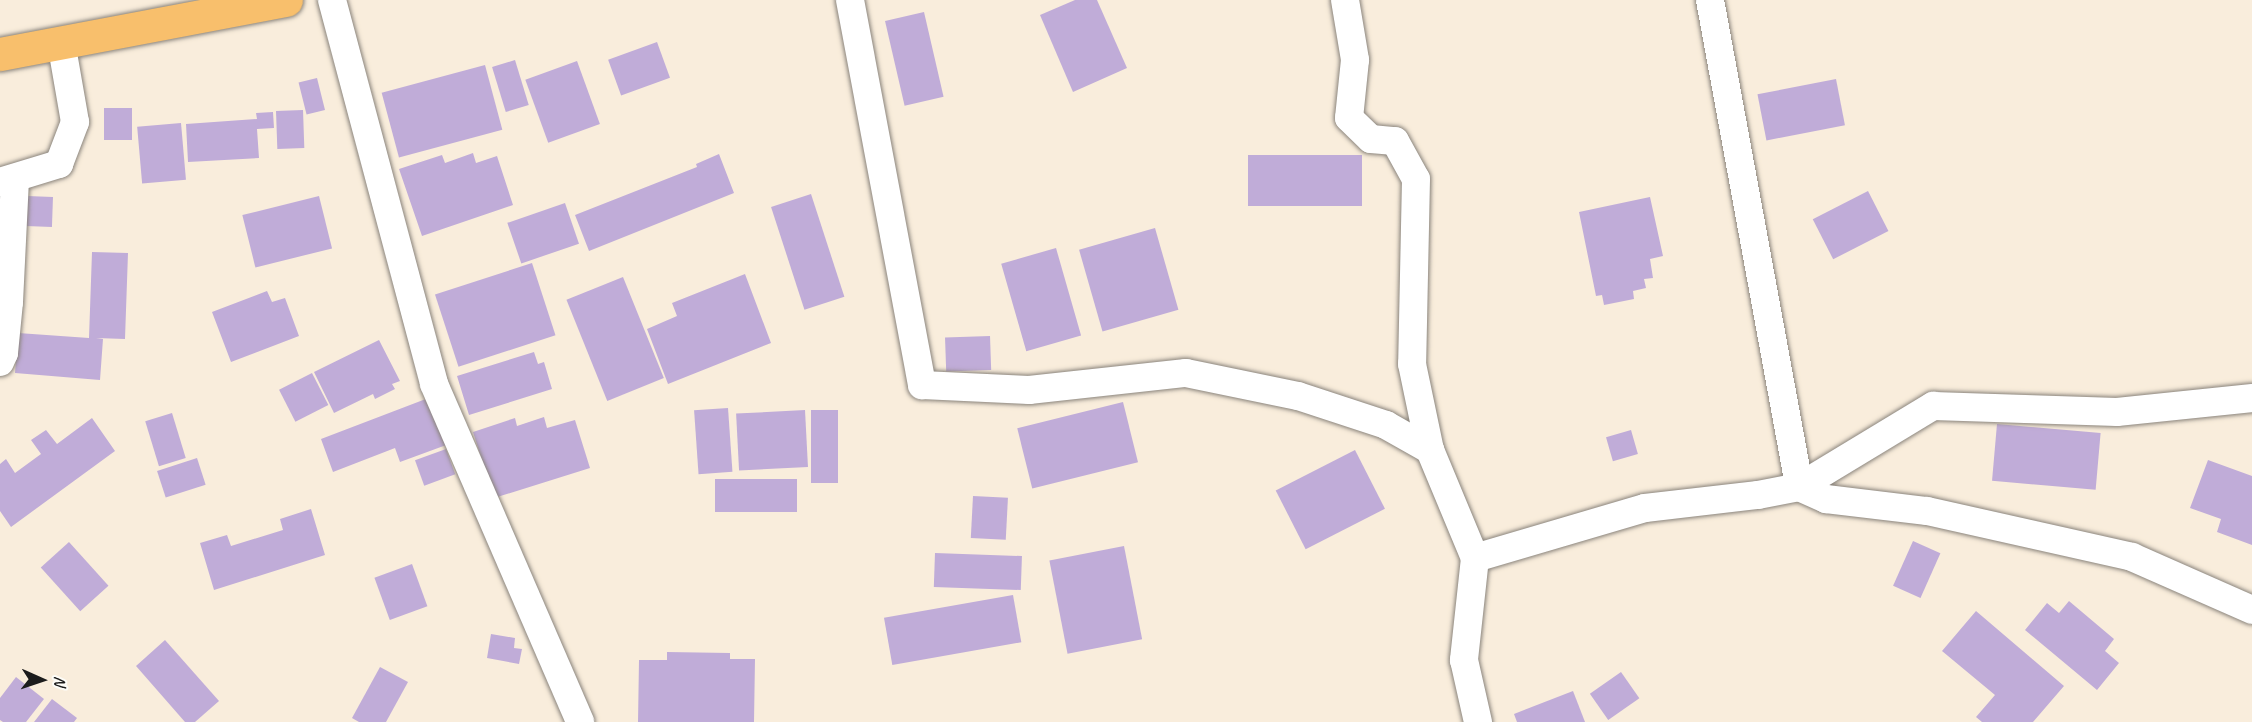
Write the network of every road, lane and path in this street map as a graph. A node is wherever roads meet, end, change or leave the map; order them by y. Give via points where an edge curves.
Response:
1 (286, 0) edge
2 (332, 0) edge
3 (850, 0) edge
4 (1345, 0) edge
5 (1710, 0) edge
6 (61, 42) junction
7 (0, 54) edge
8 (8, 180) edge
9 (0, 362) edge
10 (2252, 398) edge
11 (1430, 450) junction
12 (1799, 487) junction
13 (1475, 558) junction
14 (2252, 610) edge
15 (580, 722) edge
16 (1478, 722) edge

1 - 6 highway
2 - 15 street via 434,384
3 - 11 street via 922,386 1029,390 1186,373 1298,396 1386,425
4 - 11 street via 1355,60 1349,118 1371,139 1395,141 1416,179 1412,364
5 - 12 street
6 - 7 highway
6 - 8 street via 75,122 59,164
8 - 9 street via 9,302
10 - 12 street via 2117,412 1933,406
11 - 13 street
12 - 13 street via 1645,508
12 - 14 street via 1826,499 1927,511 2132,557
13 - 16 street via 1464,660

